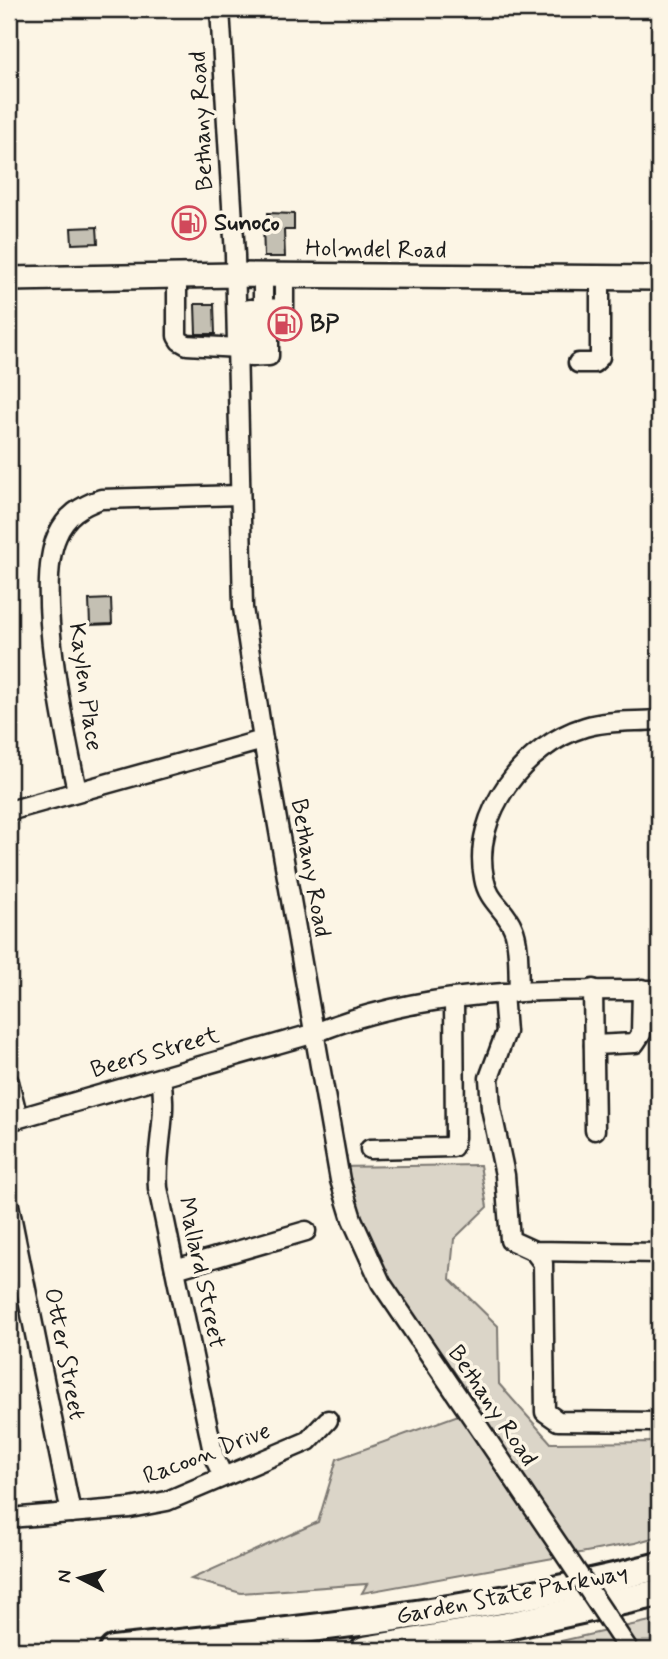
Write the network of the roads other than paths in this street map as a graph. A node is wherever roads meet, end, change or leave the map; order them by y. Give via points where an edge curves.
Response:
1 (220, 9) edge
2 (236, 275) junction
3 (274, 275) junction
4 (177, 277) junction
5 (600, 278) junction
6 (659, 278) edge
7 (9, 279) edge
8 (255, 309) junction
9 (243, 354) junction
10 (578, 362) dead end
11 (240, 495) junction
12 (659, 720) edge
13 (263, 740) junction
14 (77, 791) junction
15 (9, 811) edge
16 (593, 989) junction
17 (651, 990) edge
18 (511, 992) junction
19 (454, 998) junction
20 (315, 1032) junction
21 (594, 1045) junction
22 (162, 1078) junction
23 (9, 1082) edge
24 (13, 1120) edge
25 (595, 1130) dead end
26 (370, 1149) dead end
27 (9, 1205) edge
28 (306, 1231) dead end
29 (534, 1251) junction
30 (659, 1253) edge
31 (175, 1269) junction
32 (328, 1420) dead end
33 (659, 1422) edge
34 (223, 1476) junction
35 (71, 1513) junction
36 (9, 1518) edge
37 (659, 1566) edge
38 (659, 1593) edge
39 (629, 1649) edge
40 (113, 1650) edge
41 (364, 1650) edge

1 - 2 street, Bethany Road
2 - 3 main road, Holmdel Road
2 - 4 main road, Holmdel Road
2 - 8 street, Bethany Road
3 - 5 main road, Holmdel Road
3 - 8 street
4 - 7 main road, Holmdel Road
4 - 9 street via 180,341
5 - 6 main road, Holmdel Road
5 - 10 street via 600,357 594,363
8 - 9 street, Bethany Road
8 - 9 street via 269,356
9 - 11 street, Bethany Road
11 - 13 street, Bethany Road via 243,608
11 - 14 street, Kaylen Place via 101,499 71,515 57,536 50,567 50,620
12 - 18 street via 594,724 565,735 519,769 497,802 485,835 483,874 489,897 516,935
13 - 14 street
13 - 20 street, Bethany Road
14 - 15 street
16 - 17 street, Beers Street
16 - 18 street, Beers Street
16 - 21 street
17 - 21 street via 635,1043
18 - 19 street, Beers Street
18 - 29 street via 506,1032 489,1078 491,1108 505,1175 510,1240
19 - 20 street, Beers Street via 388,1010
19 - 26 street via 453,1147
20 - 22 street, Beers Street
20 - 39 street, Bethany Road, bridge via 340,1180 369,1260 394,1305
21 - 25 street
22 - 24 street, Beers Street
22 - 31 street, Mallard Street via 165,1107 157,1176
23 - 24 street
27 - 35 street, Otter Street
28 - 31 street
29 - 30 street
29 - 33 street via 543,1264 545,1412 558,1422
31 - 34 street, Mallard Street via 214,1457
32 - 34 street, Racoon Drive via 308,1441
34 - 35 street, Racoon Drive via 154,1504
35 - 36 street, Racoon Drive
37 - 40 highway, Garden State Parkway via 411,1616
38 - 41 highway, Garden State Parkway via 507,1626

